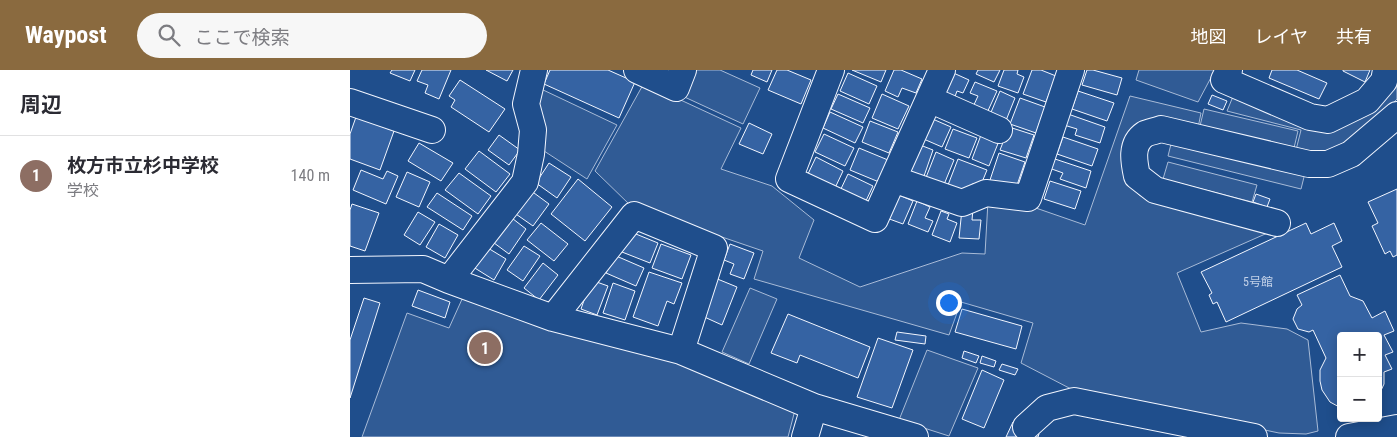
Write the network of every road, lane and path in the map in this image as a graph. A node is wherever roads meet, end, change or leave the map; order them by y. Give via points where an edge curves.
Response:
1 (534, 70) edge
2 (637, 70) edge
3 (684, 70) edge
4 (831, 70) edge
5 (942, 70) edge
6 (1071, 70) edge
7 (1229, 70) edge
8 (1386, 70) edge
9 (929, 99) junction
10 (350, 102) edge
11 (1397, 115) edge
12 (432, 130) dead end
13 (999, 130) dead end
14 (893, 179) junction
15 (1277, 223) dead end
16 (350, 270) edge
17 (449, 280) junction
18 (553, 318) junction
19 (681, 351) junction
20 (814, 407) junction
21 (1026, 427) dead end
22 (1397, 428) edge
23 (805, 437) edge
24 (914, 437) edge
25 (1254, 437) edge
26 (1349, 437) edge

1 - 17 street via 526,104 533,130 525,182
2 - 3 street via 676,88
4 - 14 street via 789,179 875,219
5 - 9 street
6 - 14 street via 1028,198 986,193 962,203
7 - 8 street via 1224,80 1310,117 1328,120 1368,100 1384,81
9 - 13 street
9 - 14 street
10 - 12 street
11 - 15 street via 1351,154 1328,164 1309,164 1161,129 1145,134 1135,146 1137,176 1154,190
16 - 17 street via 423,269
17 - 18 street
18 - 19 street
18 - 19 street via 634,215 714,248
19 - 20 street
20 - 23 street
20 - 24 street
21 - 25 street via 1047,408 1074,401
22 - 26 street

